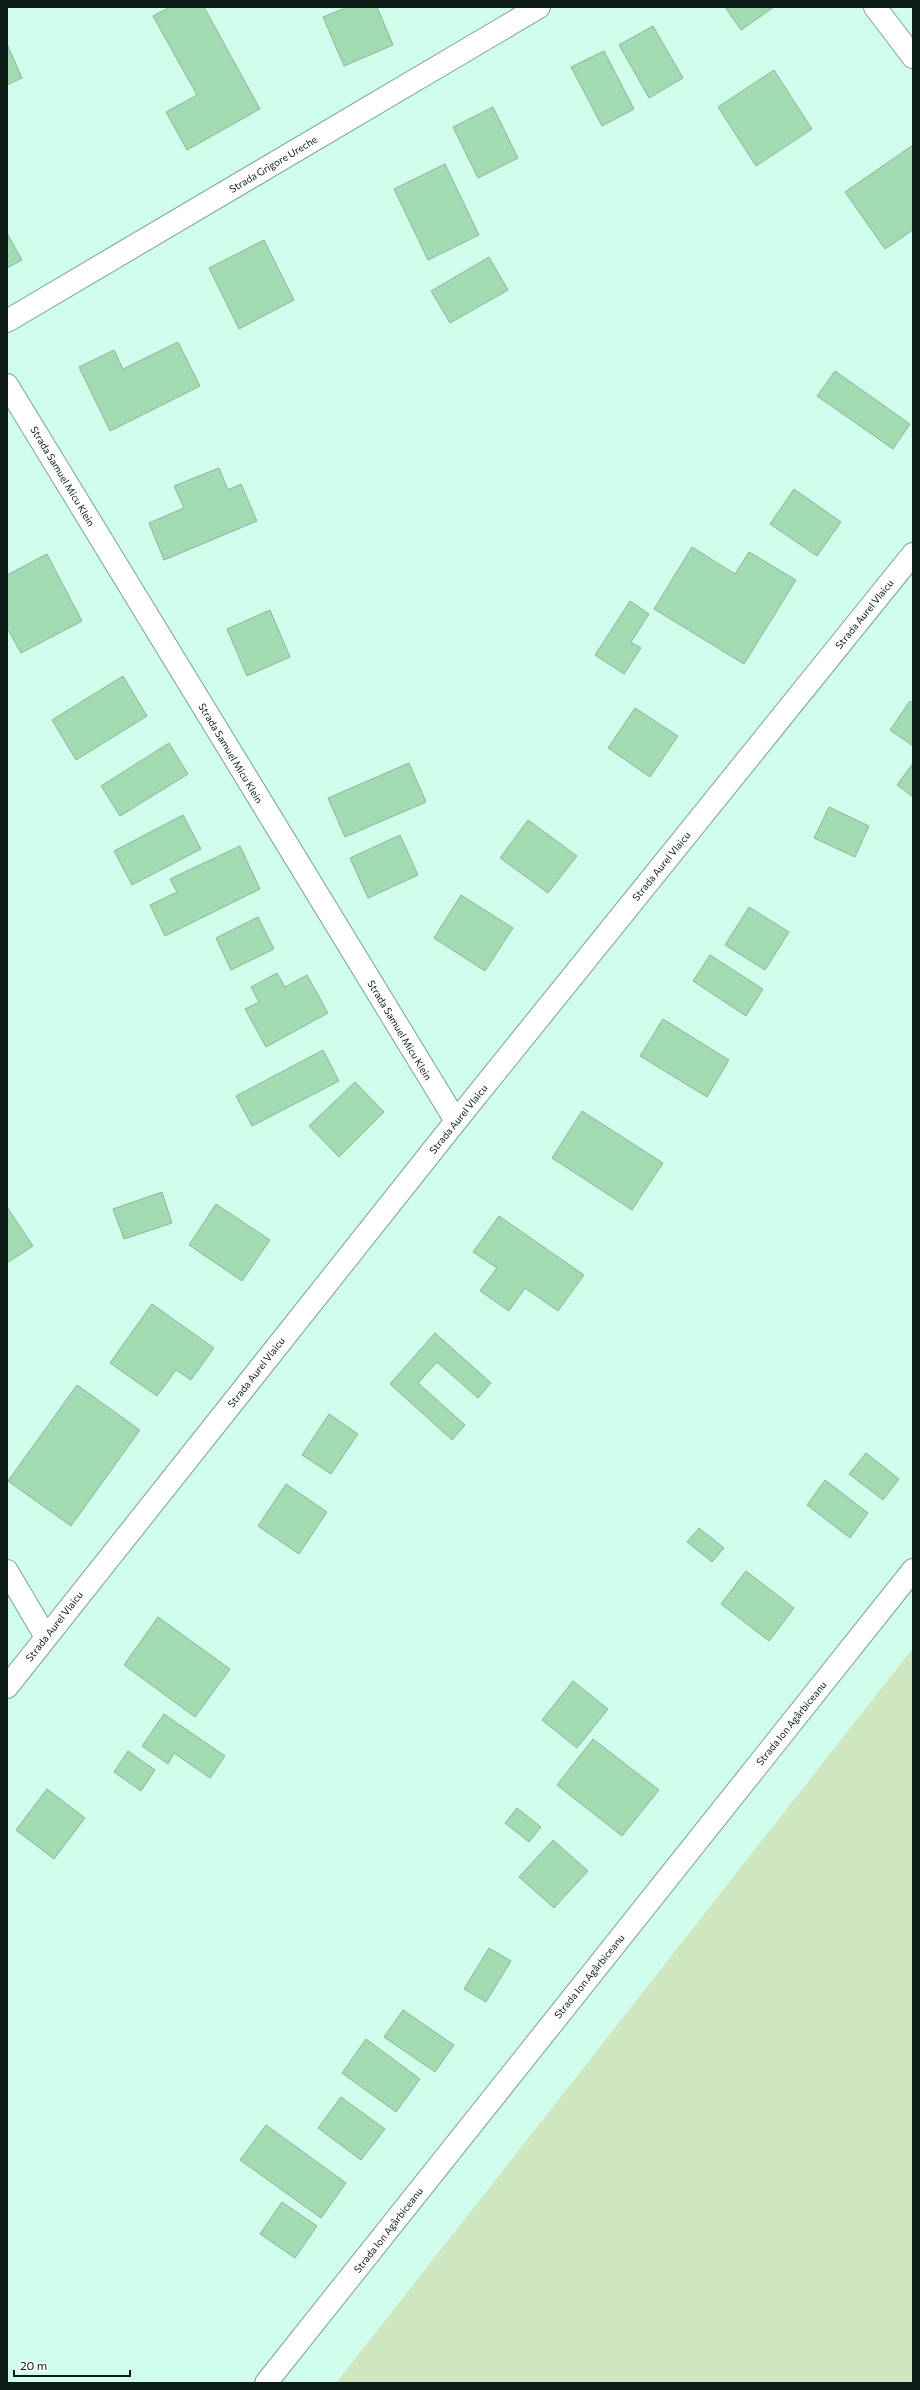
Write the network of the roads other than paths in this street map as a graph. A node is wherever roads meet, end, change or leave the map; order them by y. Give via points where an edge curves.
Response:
1 (539, 7) edge
2 (874, 7) edge
3 (913, 57) edge
4 (7, 321) edge
5 (7, 385) edge
6 (913, 554) edge
7 (456, 1121) junction
8 (913, 1570) edge
9 (7, 1571) edge
10 (46, 1637) junction
11 (7, 1687) edge
12 (266, 2383) edge

1 - 4 street, Strada Grigore Ureche
2 - 3 street
5 - 7 street, Strada Samuel Micu Klein
6 - 7 street, Strada Aurel Vlaicu
7 - 10 street, Strada Aurel Vlaicu
8 - 12 street, Strada Ion Agârbiceanu
9 - 10 street
10 - 11 street, Strada Aurel Vlaicu

